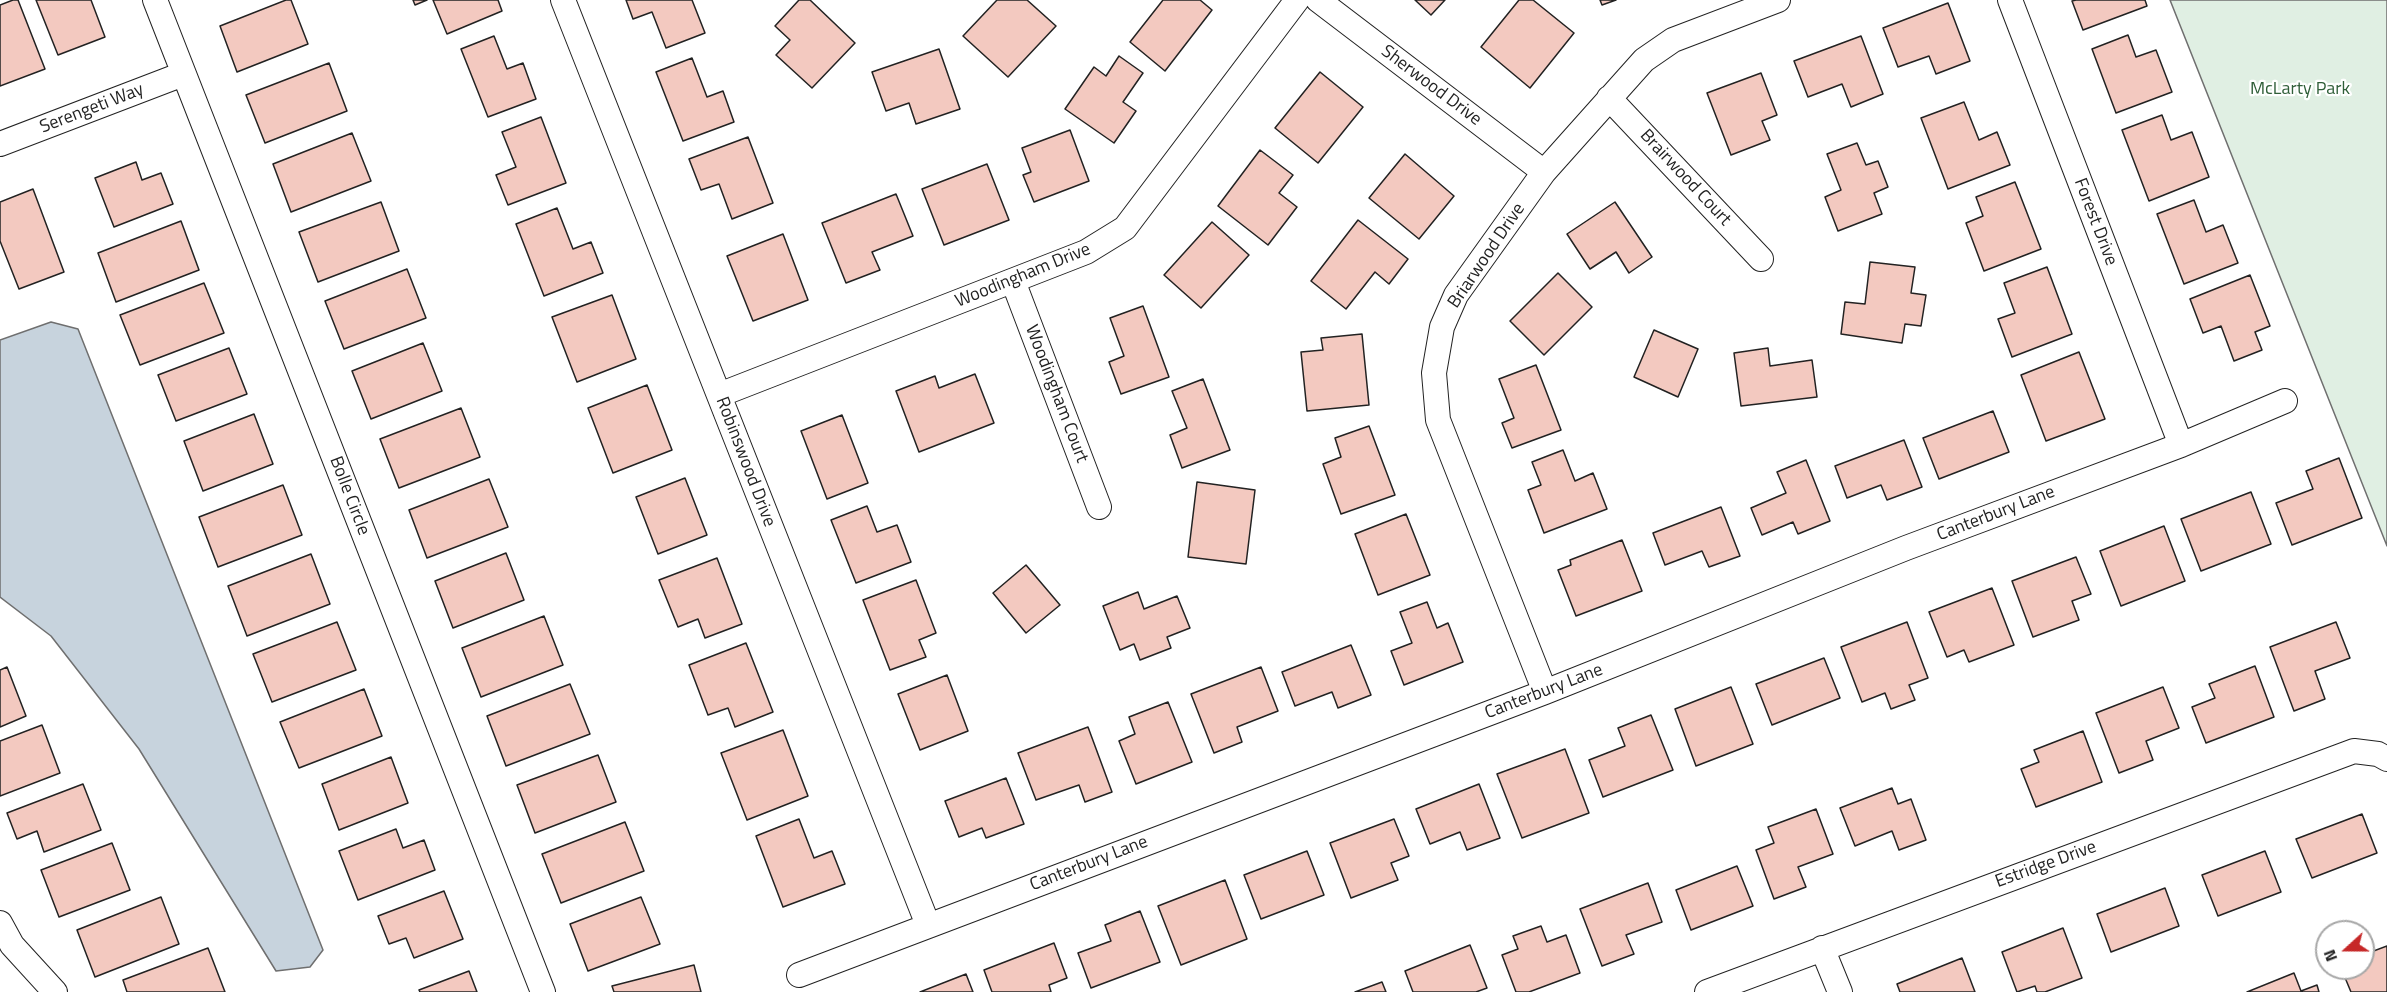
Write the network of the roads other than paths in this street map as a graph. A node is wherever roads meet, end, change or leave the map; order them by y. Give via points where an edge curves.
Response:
1 (155, 0) edge
2 (563, 0) edge
3 (1297, 0) edge
4 (1318, 0) edge
5 (1778, 0) edge
6 (2010, 0) edge
7 (183, 74) junction
8 (1609, 98) junction
9 (0, 144) edge
10 (1544, 172) junction
11 (1761, 259) dead end
12 (1013, 281) junction
13 (719, 395) junction
14 (2285, 401) dead end
15 (2181, 445) junction
16 (1100, 507) dead end
17 (1545, 692) junction
18 (2387, 759) edge
19 (0, 923) edge
20 (928, 925) junction
21 (1822, 948) junction
22 (799, 975) dead end
23 (55, 992) edge
24 (543, 992) edge
25 (1707, 992) edge
26 (1840, 992) edge

1 - 7 street, Bolle Circle
2 - 13 street, Robinswood Drive
3 - 12 street, Woodingham Drive via 1125,228 1086,252
4 - 10 street, Sherwood Drive
5 - 8 street, Briarwood Drive via 1673,40 1644,60
6 - 15 street, Forest Drive
7 - 9 street, Serengeti Way
7 - 24 street, Bolle Circle
8 - 10 street, Briarwood Drive
8 - 11 street, Brairwood Court
10 - 17 street, Briarwood Drive via 1456,295 1442,327 1434,373 1438,420
12 - 13 street, Woodingham Drive
12 - 16 street, Woodingham Court
13 - 20 street, Robinswood Drive
14 - 15 street, Canterbury Lane
15 - 17 street, Canterbury Lane via 1906,548
17 - 20 street, Canterbury Lane
18 - 21 street, Estridge Drive via 2354,751
19 - 23 street via 12,945
20 - 22 street, Canterbury Lane
21 - 25 street, Estridge Drive
21 - 26 street

